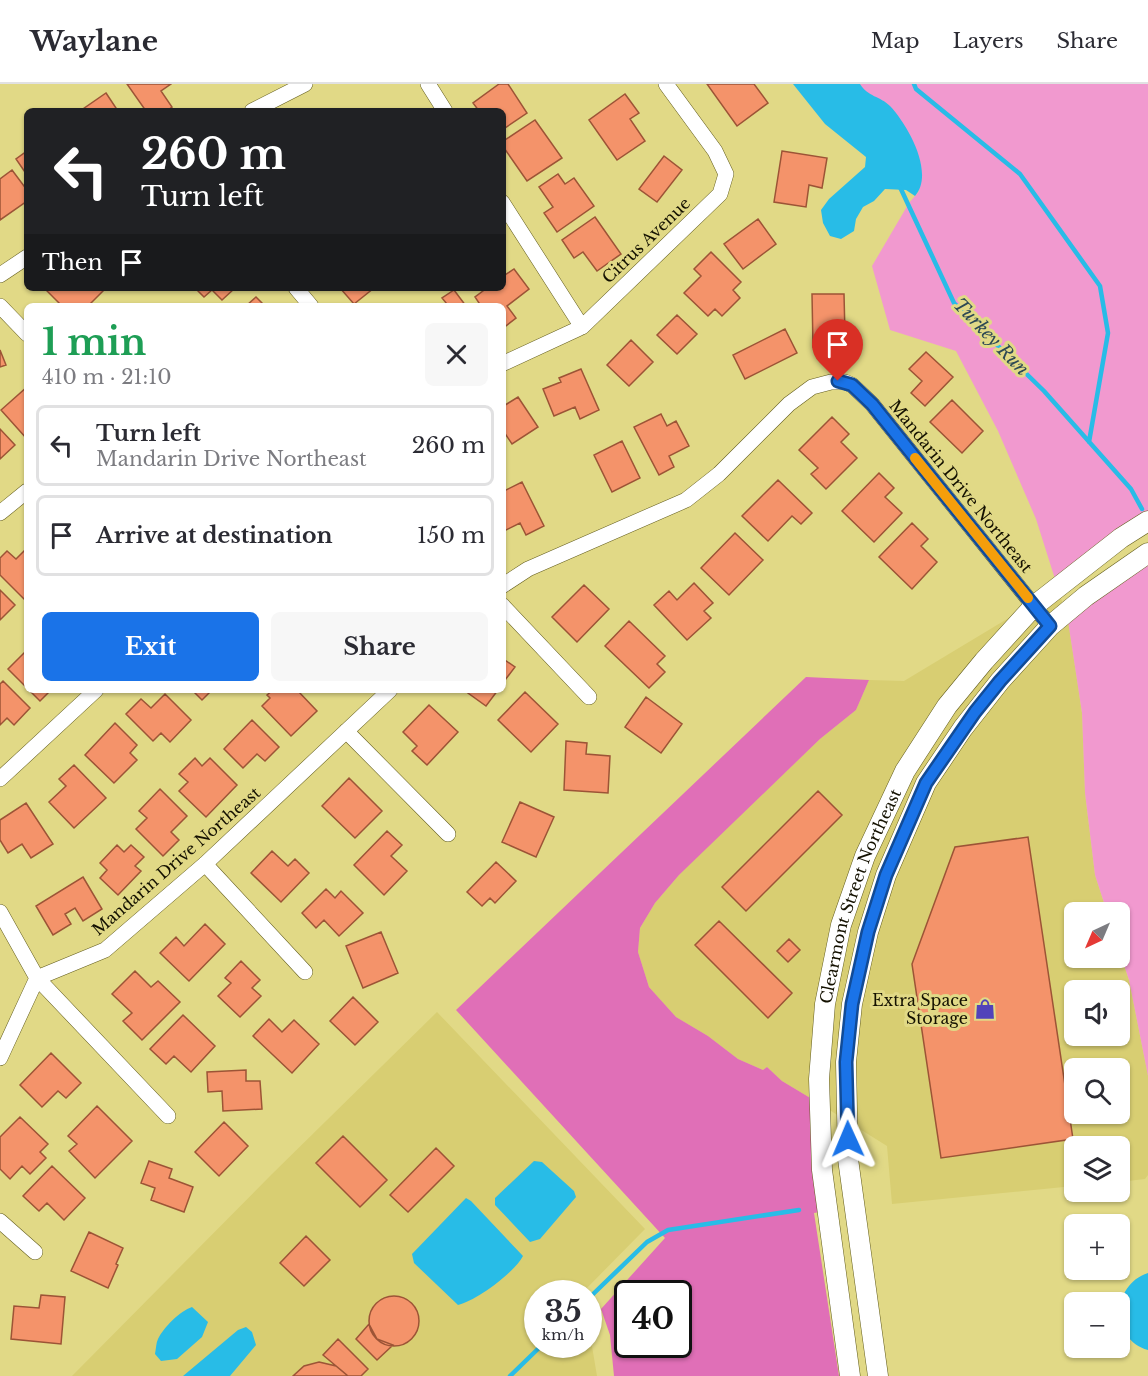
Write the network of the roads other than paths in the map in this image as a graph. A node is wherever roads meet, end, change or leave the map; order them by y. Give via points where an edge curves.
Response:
1 (428, 84) edge
2 (666, 84) edge
3 (298, 85) edge
4 (257, 108) edge
5 (443, 108) edge
6 (506, 208) edge
7 (24, 258) edge
8 (0, 276) edge
9 (298, 291) edge
10 (308, 303) edge
11 (0, 306) edge
12 (582, 327) junction
13 (24, 331) edge
14 (506, 362) edge
15 (24, 493) edge
16 (0, 513) edge
17 (1148, 521) edge
18 (1148, 553) edge
19 (506, 583) edge
20 (1034, 606) junction
21 (506, 609) edge
22 (1050, 626) junction
23 (93, 693) edge
24 (387, 693) edge
25 (589, 697) dead end
26 (346, 731) junction
27 (0, 779) edge
28 (448, 834) dead end
29 (205, 864) junction
30 (0, 912) edge
31 (305, 972) dead end
32 (37, 978) junction
33 (0, 1058) edge
34 (168, 1116) dead end
35 (0, 1221) edge
36 (35, 1252) dead end
37 (850, 1376) edge
38 (878, 1376) edge

1 - 5 street
2 - 12 street, Citrus Avenue via 715,151 726,174 720,194
3 - 4 street
6 - 12 street
7 - 8 street
9 - 10 street
11 - 13 street
12 - 14 street, Citrus Avenue
15 - 16 street
17 - 20 street, Clearmont Street Northeast
18 - 22 street, Clearmont Street Northeast
19 - 20 street, Mandarin Drive Northeast via 528,569 686,500 719,474 800,394 838,381 852,385 872,404
20 - 22 street, Mandarin Drive Northeast
20 - 37 street, Clearmont Street Northeast via 947,706 905,771 865,856 841,925 825,1004 819,1079 822,1170
21 - 25 street
22 - 38 street, Clearmont Street Northeast via 985,700 926,783 886,875 856,983 846,1062 848,1159
23 - 27 street
24 - 26 street, Mandarin Drive Northeast
26 - 28 street
26 - 29 street, Mandarin Drive Northeast
29 - 31 street
29 - 32 street, Mandarin Drive Northeast via 105,950
30 - 32 street
32 - 33 street
32 - 34 street
35 - 36 street

